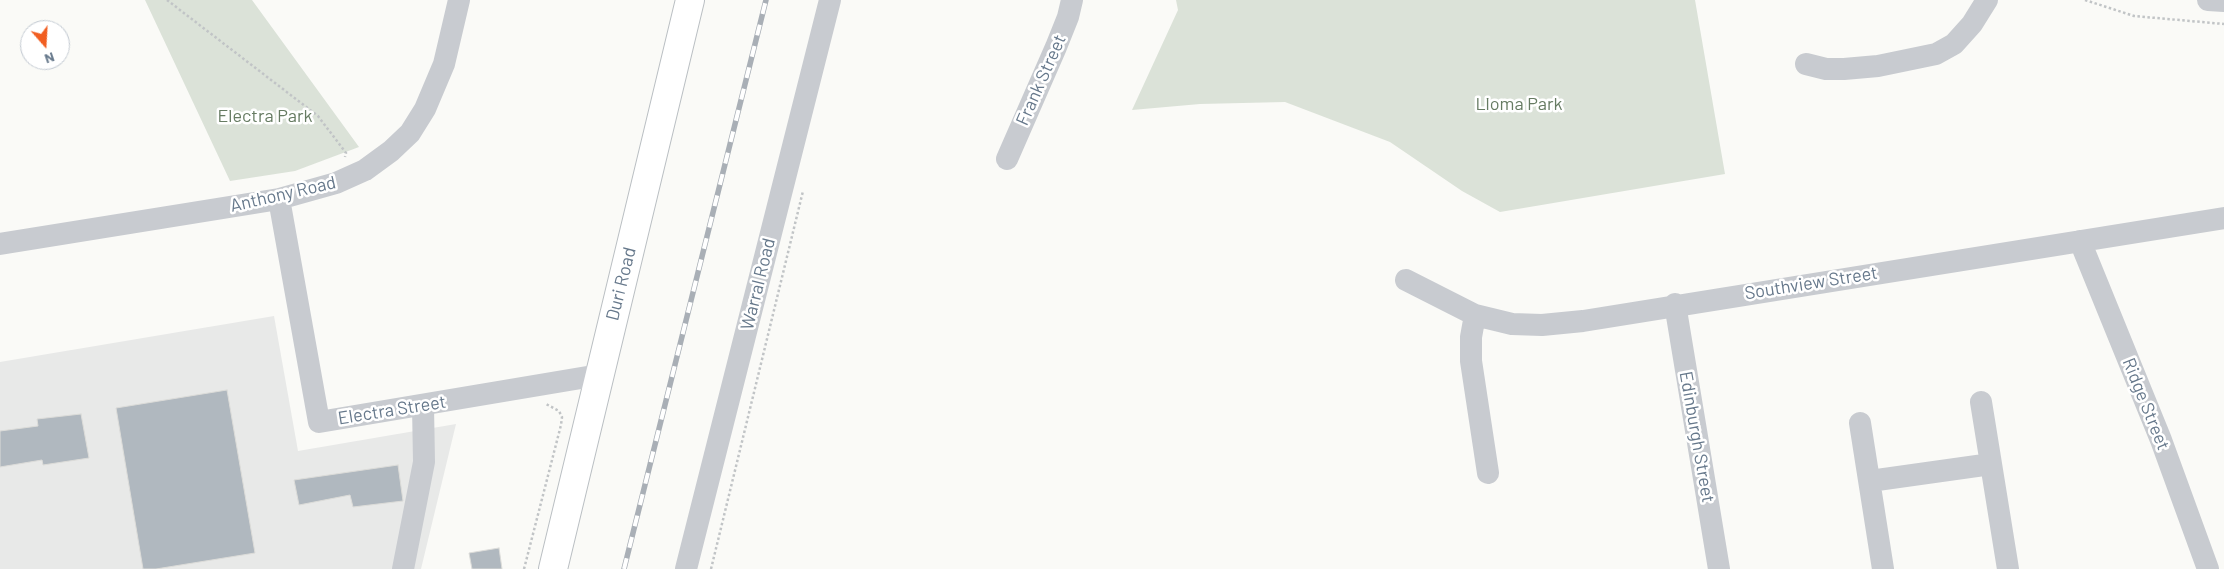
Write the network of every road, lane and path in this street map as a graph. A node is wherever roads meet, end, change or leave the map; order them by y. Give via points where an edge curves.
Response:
1 (167, 0) edge
2 (460, 0) edge
3 (690, 0) edge
4 (830, 0) edge
5 (1072, 0) edge
6 (1987, 0) edge
7 (2085, 0) edge
8 (2208, 0) edge
9 (2224, 1) edge
10 (2224, 24) edge
11 (1806, 64) dead end
12 (1007, 159) dead end
13 (342, 181) junction
14 (804, 187) dead end
15 (279, 199) junction
16 (2224, 218) edge
17 (2080, 241) junction
18 (0, 244) edge
19 (1406, 280) dead end
20 (1675, 304) junction
21 (1475, 315) junction
22 (599, 375) junction
23 (542, 384) junction
24 (1981, 402) dead end
25 (423, 406) junction
26 (1860, 423) dead end
27 (1991, 464) junction
28 (1488, 473) dead end
29 (1870, 481) junction
30 (403, 569) edge
31 (524, 569) edge
32 (553, 569) edge
33 (686, 569) edge
34 (711, 569) edge
35 (1719, 569) edge
36 (1884, 569) edge
37 (2008, 569) edge
38 (2208, 569) edge

1 - 13 path via 318,116 346,153
2 - 13 street, Anthony Road via 437,84 410,133 366,170
3 - 22 main road, Duri Road
4 - 33 street, Warral Road
5 - 12 street, Frank Street via 1056,47
6 - 11 street via 1954,44 1936,54 1885,65 1844,69
7 - 10 path via 2134,16
8 - 9 street
13 - 15 street, Anthony Road
14 - 34 path
15 - 18 street, Anthony Road
15 - 25 street, Electra Street via 319,422
16 - 17 street, Southview Street
17 - 20 street, Southview Street
17 - 38 street, Ridge Street via 2161,440
19 - 21 street, Southview Street
20 - 21 street, Southview Street via 1542,325 1512,324
20 - 35 street, Edinburgh Street
21 - 28 street via 1471,361
22 - 23 street, Electra Street
22 - 32 main road, Duri Road
23 - 25 street, Electra Street
23 - 31 path via 545,403 559,411 562,417
24 - 27 street
25 - 30 street via 424,462
26 - 29 street
27 - 29 street
27 - 37 street
29 - 36 street

